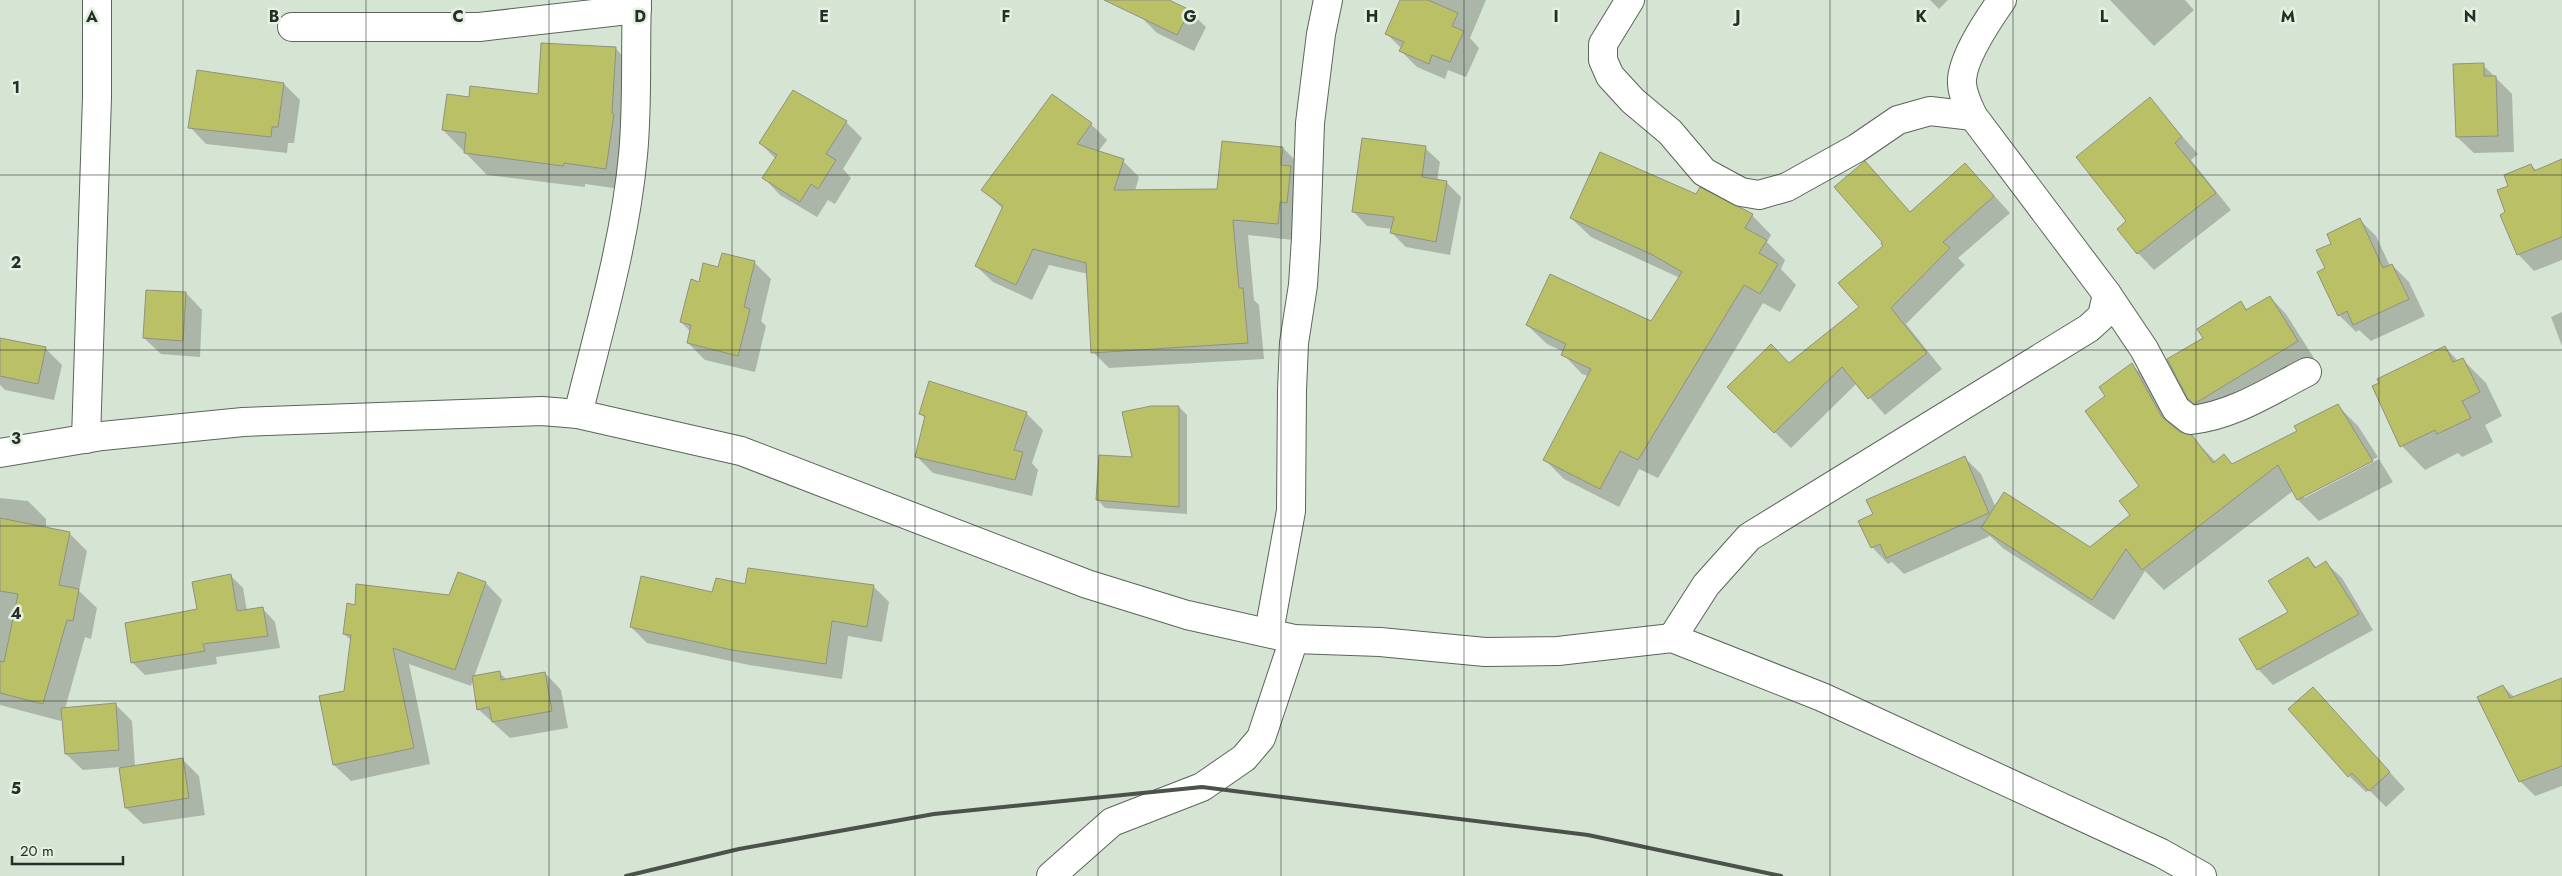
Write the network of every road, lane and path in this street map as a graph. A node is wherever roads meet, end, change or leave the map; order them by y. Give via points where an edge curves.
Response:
1 (96, 0) edge
2 (1328, 0) edge
3 (1630, 0) edge
4 (2002, 0) edge
5 (637, 4) edge
6 (292, 27) dead end
7 (1973, 116) junction
8 (2107, 294) junction
9 (2307, 372) dead end
10 (578, 414) junction
11 (86, 439) junction
12 (0, 453) edge
13 (1282, 635) junction
14 (1672, 638) junction
15 (1051, 876) edge
16 (2202, 876) edge

1 - 11 street via 97,96
2 - 13 street via 1320,34 1310,123 1306,238 1294,362 1291,511
3 - 7 street via 1603,44 1603,60 1610,76 1670,132 1704,172 1741,192 1759,195 1787,187 1857,148 1898,120 1930,111
4 - 7 street via 1975,40 1962,79
5 - 6 street via 479,27
5 - 10 street via 638,63 633,156 618,250
7 - 8 street
8 - 9 street via 2144,349 2176,409 2190,420 2233,410
8 - 14 street via 2102,316 2089,328 1749,537 1706,585
10 - 11 street via 542,411 243,422
10 - 13 street via 742,451 1087,584 1187,615
11 - 12 street
13 - 14 street via 1485,652 1558,651
13 - 15 street via 1261,738 1244,758 1202,787 1112,822
14 - 16 street via 1822,697 2161,853

